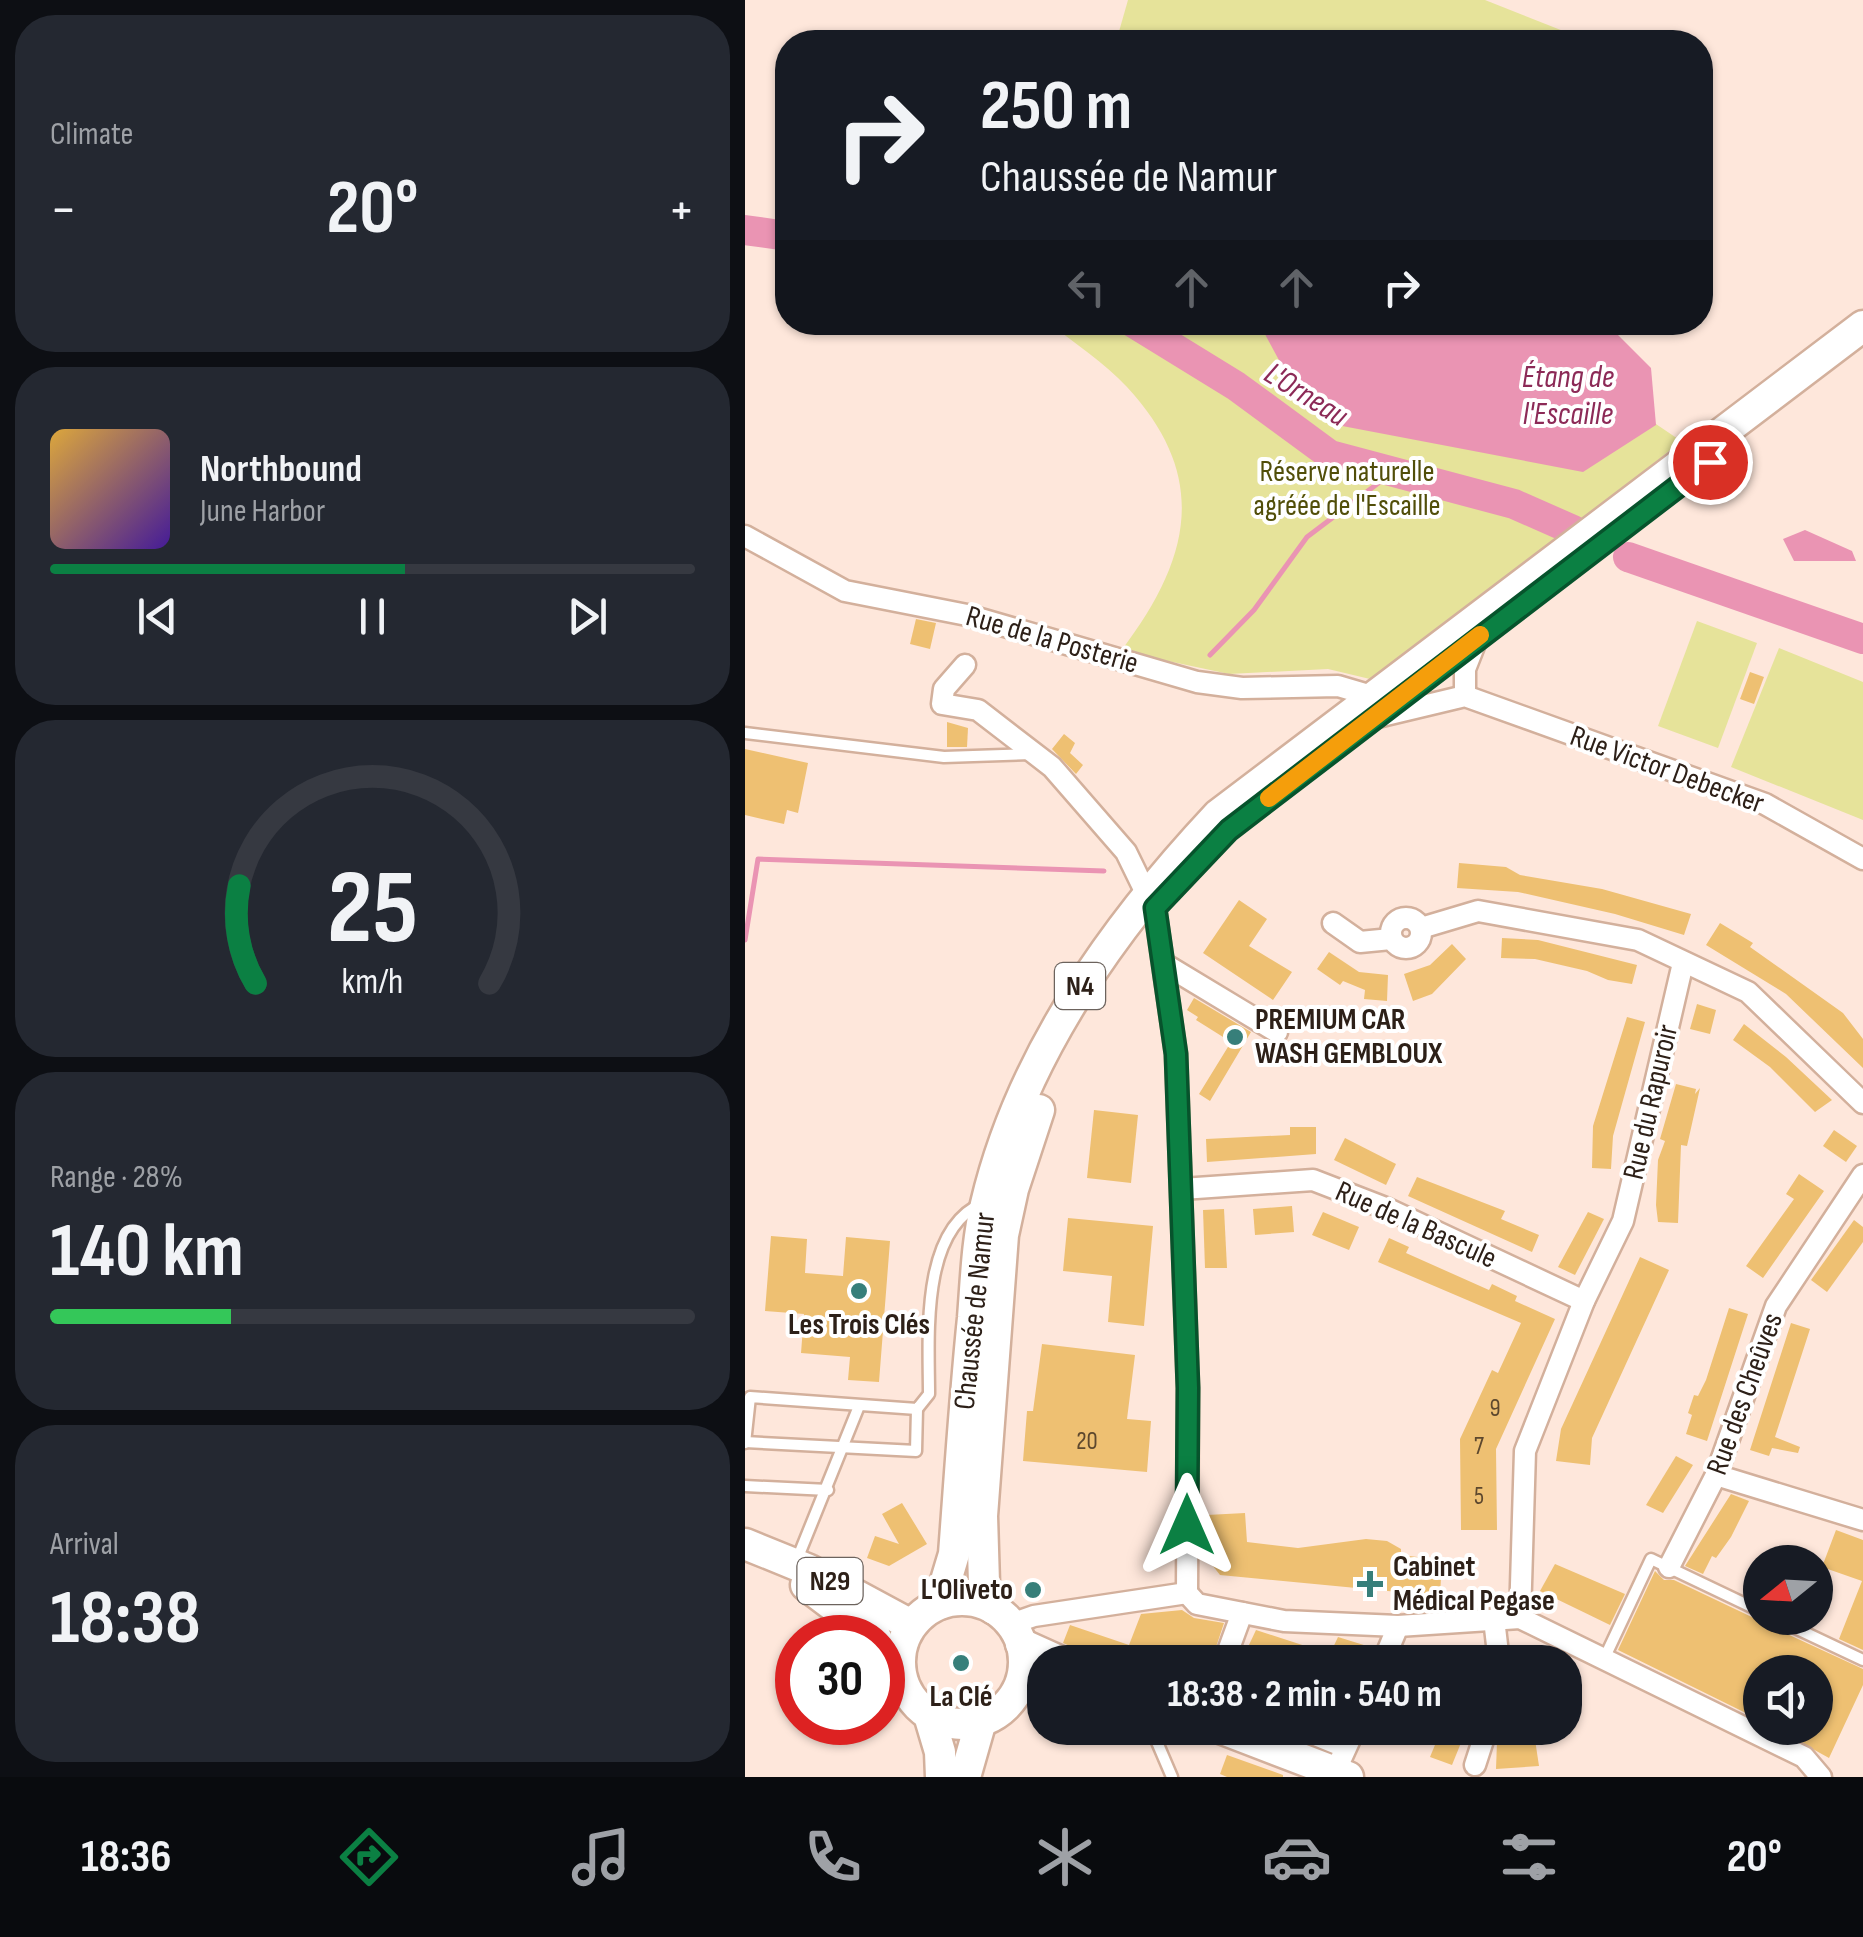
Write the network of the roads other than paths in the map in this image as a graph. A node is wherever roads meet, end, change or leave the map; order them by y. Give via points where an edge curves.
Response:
1 (1863, 326) edge
2 (1863, 345) edge
3 (1636, 508) junction
4 (745, 536) edge
5 (1557, 568) junction
6 (1478, 636) junction
7 (965, 664) dead end
8 (1465, 696) junction
9 (1372, 707) junction
10 (745, 733) edge
11 (1031, 754) junction
12 (1863, 859) edge
13 (1150, 901) junction
14 (1333, 923) dead end
15 (1421, 928) junction
16 (1391, 939) junction
17 (1683, 962) junction
18 (1167, 966) junction
19 (1277, 1032) dead end
20 (1863, 1103) edge
21 (1863, 1175) edge
22 (1182, 1188) junction
23 (986, 1202) junction
24 (1583, 1301) junction
25 (859, 1406) junction
26 (917, 1409) junction
27 (745, 1442) edge
28 (845, 1448) junction
29 (1716, 1475) junction
30 (745, 1486) edge
31 (828, 1490) junction
32 (1863, 1520) edge
33 (745, 1544) edge
34 (745, 1555) edge
35 (795, 1564) junction
36 (1669, 1568) junction
37 (1187, 1593) junction
38 (1743, 1603) edge
39 (939, 1604) junction
40 (1241, 1613) junction
41 (846, 1615) edge
42 (1520, 1618) junction
43 (1495, 1620) junction
44 (1009, 1625) junction
45 (911, 1626) junction
46 (1398, 1626) junction
47 (905, 1631) edge
48 (1810, 1635) edge
49 (1037, 1645) edge
50 (1230, 1645) edge
51 (1390, 1645) edge
52 (1497, 1645) edge
53 (1604, 1658) junction
54 (1863, 1660) edge
55 (905, 1687) edge
56 (1027, 1697) edge
57 (1012, 1699) junction
58 (929, 1715) junction
59 (981, 1721) junction
60 (1158, 1745) edge
61 (1274, 1745) edge
62 (1310, 1745) edge
63 (1481, 1745) edge
64 (1475, 1764) dead end
65 (1343, 1767) edge
66 (941, 1777) edge
67 (965, 1777) edge
68 (1172, 1777) edge
69 (1821, 1777) edge

1 - 3 main road, Chaussée de Namur / N4
2 - 3 main road, Chaussée de Namur / N4
3 - 5 main road, Chaussée de Namur / N4
4 - 9 street, Rue de la Posterie via 845,591 967,615 1197,682 1338,686
5 - 6 main road, Chaussée de Namur / N4
5 - 9 main road, Chaussée de Namur / N4
6 - 8 street via 1465,668
6 - 9 main road, Chaussée de Namur / N4
7 - 11 street via 944,689 942,704 978,710
8 - 9 street
8 - 12 street, Rue Victor Debecker via 1765,804
9 - 13 main road, Chaussée de Namur / N4 via 1218,815
10 - 11 lane via 944,757
11 - 13 street via 1126,852
13 - 18 street
13 - 23 main road, Chaussée de Namur / N4 via 1081,985 1057,1029 1018,1107
13 - 44 main road, Chaussée de Namur / N4 via 1052,1073 1003,1235 982,1516 984,1584
14 - 16 street via 1360,942
15 - 16 street via 1418,944 1403,949
15 - 16 street via 1398,911
15 - 17 street via 1477,911 1637,940
17 - 20 street via 1748,992
17 - 24 street, Rue du Rapuroir via 1617,1240
18 - 19 street
18 - 22 street
21 - 29 street, Rue des Cheûves via 1775,1306
22 - 24 street, Rue de la Bascule via 1313,1180
22 - 37 street
23 - 26 lane via 967,1210 935,1258 929,1394
23 - 39 main road, Chaussée de Namur / N4 via 953,1554
24 - 42 street, Rue du Rapuroir via 1525,1451
25 - 26 lane
25 - 27 lane via 750,1397
25 - 28 lane
26 - 28 lane via 915,1452
27 - 28 lane
28 - 31 lane
29 - 32 street
29 - 36 street, Rue des Cheûves
30 - 31 lane
31 - 35 lane
33 - 35 main road, N29
34 - 41 main road, N29 via 797,1579
35 - 45 main road, N29
36 - 38 lane
36 - 53 lane via 1651,1559
37 - 40 street via 1197,1604
37 - 44 street
39 - 44 main road via 967,1600
39 - 45 main road
40 - 46 street
40 - 50 street
42 - 43 street
42 - 53 street
43 - 46 street
43 - 52 street
44 - 49 main road
44 - 57 main road via 1024,1663
45 - 47 main road
46 - 51 street
48 - 54 lane
53 - 69 street via 1803,1757
55 - 58 main road
56 - 57 main road
57 - 59 main road
58 - 59 main road via 963,1724
58 - 66 main road
59 - 67 main road
60 - 68 lane
61 - 65 main road
62 - 65 lane
63 - 64 street

